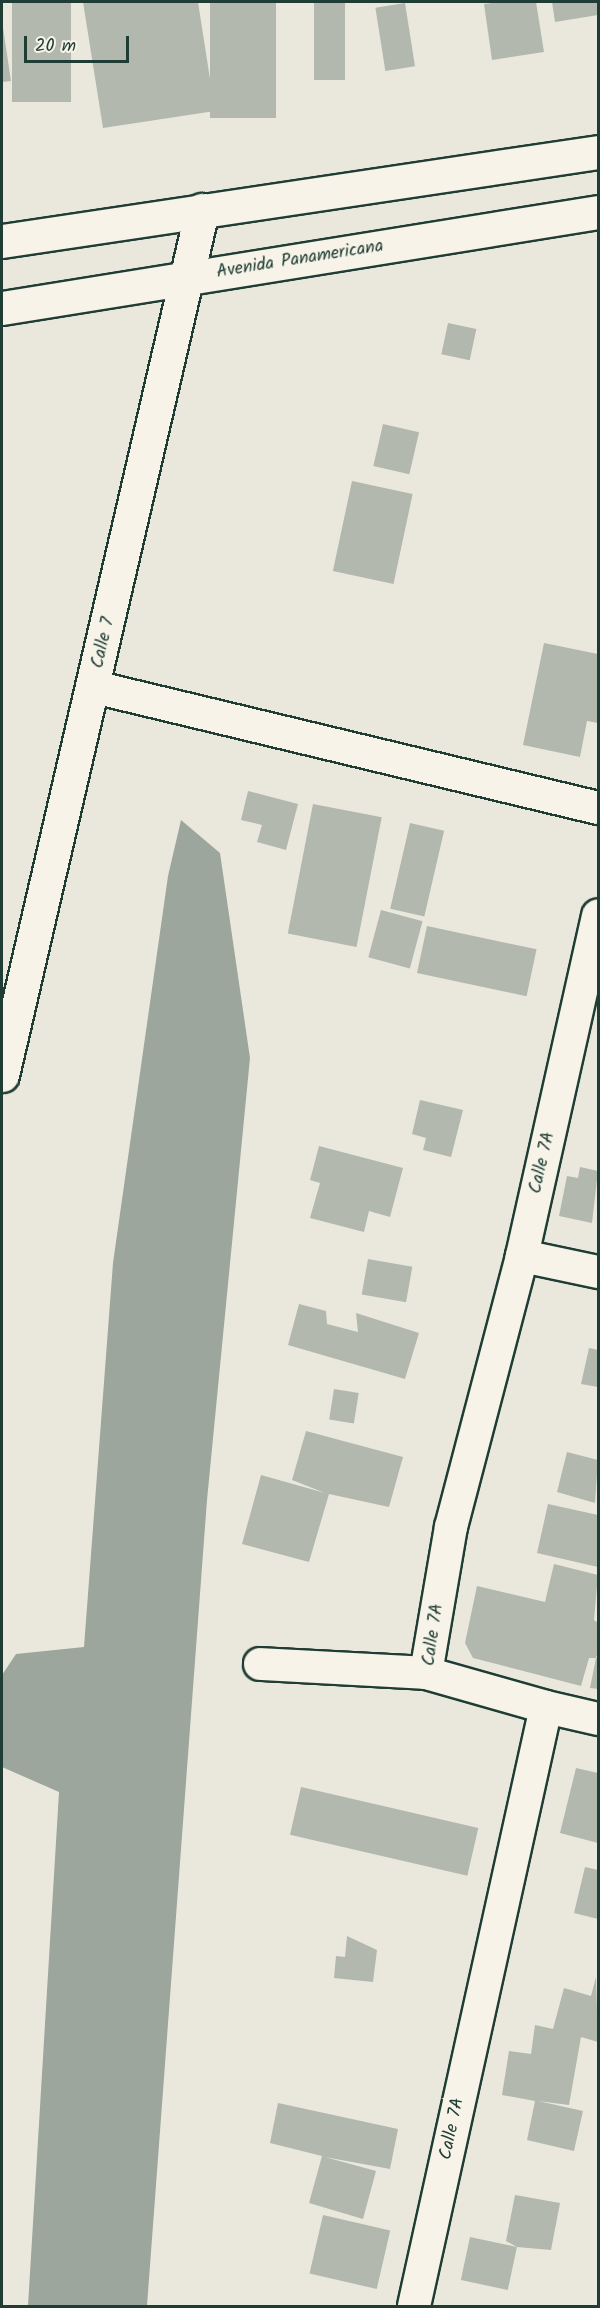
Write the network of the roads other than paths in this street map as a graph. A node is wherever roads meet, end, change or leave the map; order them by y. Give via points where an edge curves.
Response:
1 (598, 152) edge
2 (202, 210) junction
3 (598, 212) edge
4 (2, 242) edge
5 (188, 278) junction
6 (2, 308) edge
7 (94, 687) junction
8 (598, 808) edge
9 (598, 915) edge
10 (2, 1075) edge
11 (522, 1256) junction
12 (598, 1272) edge
13 (260, 1664) dead end
14 (426, 1673) junction
15 (546, 1707) junction
16 (598, 1719) edge
17 (414, 2307) edge

1 - 2 main road
2 - 4 main road
2 - 5 main road, Calle 7
3 - 5 main road, Avenida Panamericana
5 - 6 main road, Avenida Panamericana
5 - 7 main road, Calle 7
7 - 8 street
7 - 10 main road, Calle 7
9 - 11 street, Calle 7A
11 - 12 street
11 - 14 street, Calle 7A via 451,1527
13 - 14 street
14 - 15 street, Calle 7A
15 - 16 street
15 - 17 street, Calle 7A

